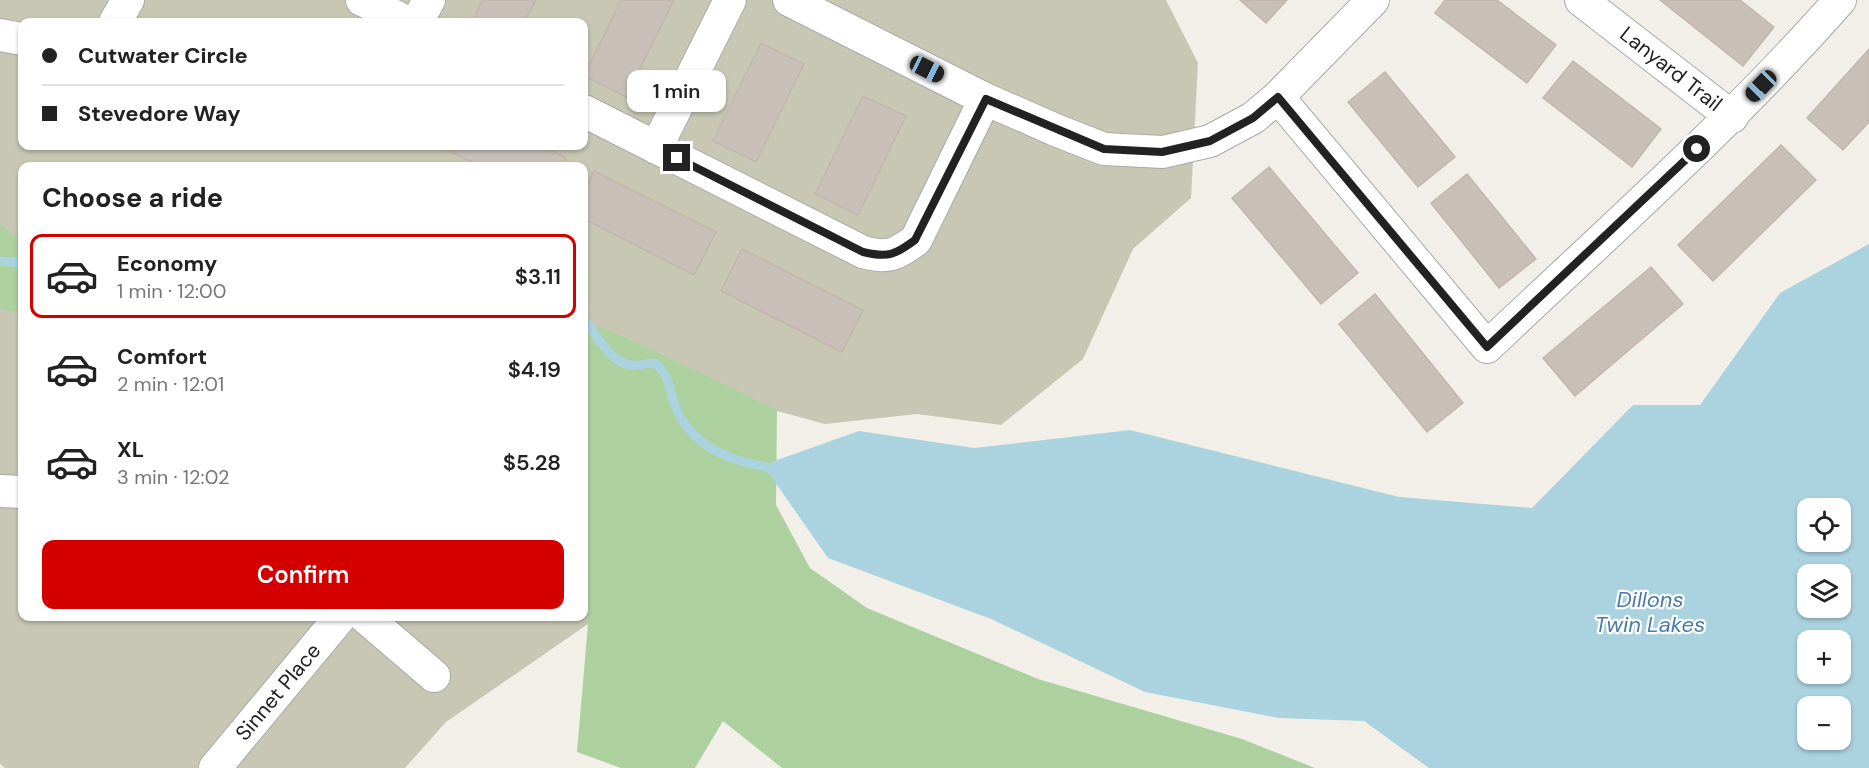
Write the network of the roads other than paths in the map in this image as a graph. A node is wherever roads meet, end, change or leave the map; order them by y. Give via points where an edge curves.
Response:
1 (128, 0) edge
2 (362, 0) edge
3 (429, 0) edge
4 (730, 0) edge
5 (789, 0) edge
6 (1372, 0) edge
7 (1581, 0) edge
8 (1840, 0) edge
9 (118, 18) edge
10 (399, 18) edge
11 (419, 18) edge
12 (0, 35) edge
13 (18, 38) edge
14 (1278, 97) junction
15 (986, 99) junction
16 (588, 113) edge
17 (1732, 117) junction
18 (656, 148) junction
19 (0, 491) edge
20 (18, 492) edge
21 (337, 621) edge
22 (370, 621) edge
23 (434, 676) dead end
24 (215, 768) edge

1 - 9 street
2 - 10 street
3 - 11 street
4 - 18 street
5 - 15 street
6 - 14 street
7 - 17 street, Lanyard Trail
8 - 17 street
12 - 13 street
14 - 15 street via 1253,118 1210,141 1162,152 1104,149
14 - 17 street via 1487,347
15 - 18 street via 915,240 899,252 882,257 863,252
16 - 18 street
19 - 20 street
21 - 24 street, Sinnet Place
22 - 23 street

